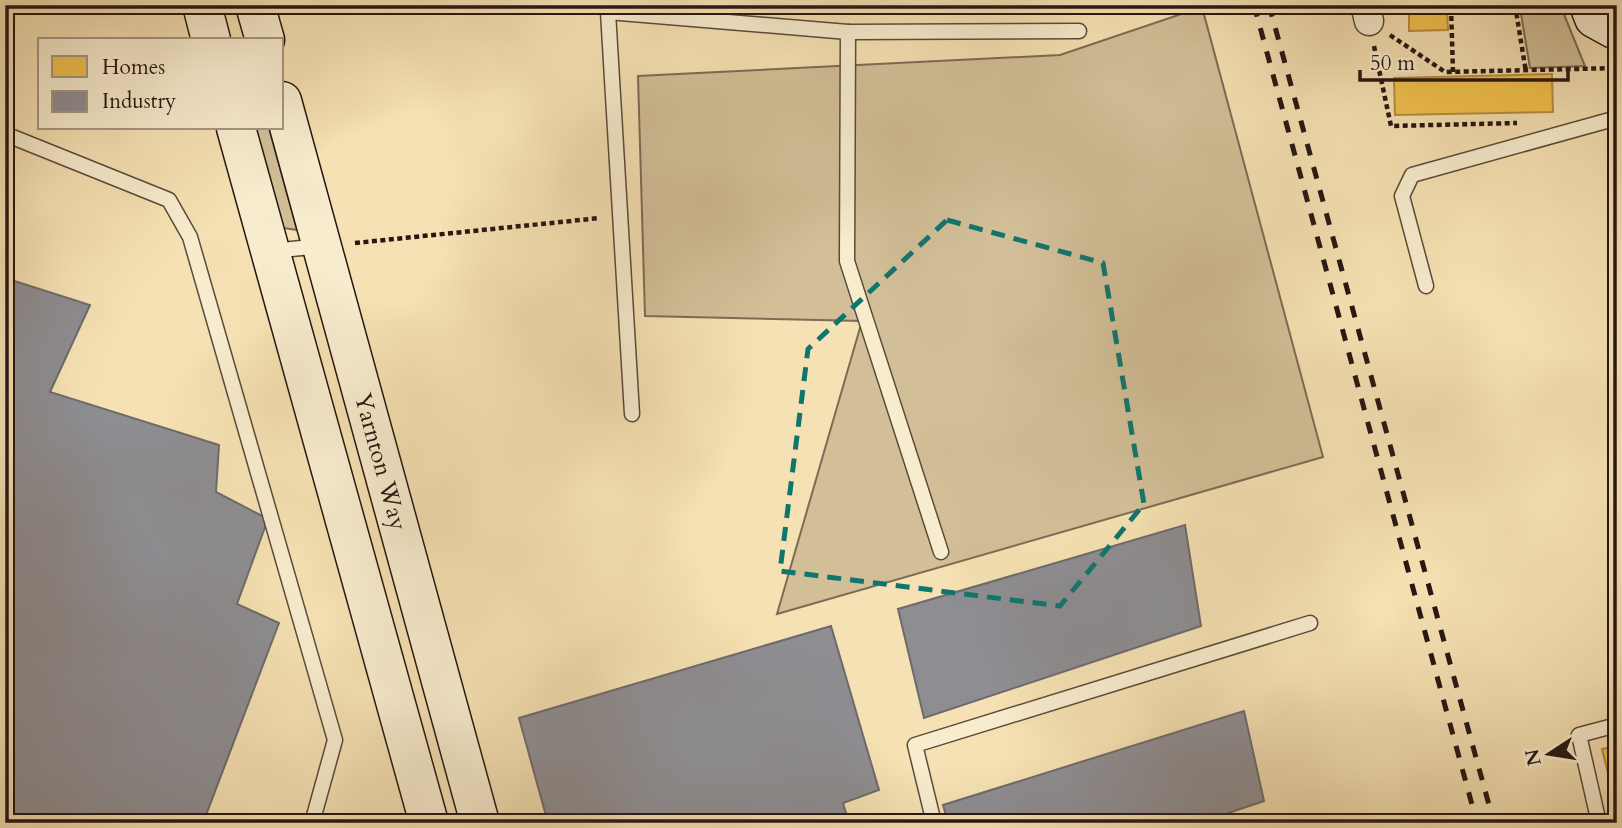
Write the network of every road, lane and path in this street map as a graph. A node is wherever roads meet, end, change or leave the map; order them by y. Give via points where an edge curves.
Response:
1 (202, 5) edge
2 (255, 5) edge
3 (1487, 5) edge
4 (1515, 5) edge
5 (1473, 6) edge
6 (606, 9) edge
7 (1367, 13) edge
8 (848, 32) junction
9 (1079, 32) dead end
10 (210, 38) edge
11 (264, 38) edge
12 (1617, 68) edge
13 (1453, 72) junction
14 (1526, 72) junction
15 (284, 107) edge
16 (1617, 118) edge
17 (1519, 123) dead end
18 (237, 130) edge
19 (5, 134) edge
20 (620, 216) junction
21 (323, 246) junction
22 (271, 251) junction
23 (1426, 286) dead end
24 (632, 414) dead end
25 (941, 552) dead end
26 (1310, 623) dead end
27 (1617, 725) edge
28 (312, 823) edge
29 (429, 823) edge
30 (480, 823) edge
31 (934, 823) edge
32 (1599, 823) edge

1 - 10 street
2 - 11 street
3 - 5 path
4 - 14 path
5 - 13 path via 1451,6
6 - 8 lane
6 - 20 lane
7 - 13 path via 1445,72
7 - 17 path via 1391,126
8 - 9 lane
8 - 25 lane via 846,261
12 - 14 path
13 - 14 path
15 - 21 street, Yarnton Way
16 - 23 lane via 1412,175 1402,197
18 - 22 street, Yarnton Way
19 - 28 lane via 169,200 190,237 335,740
20 - 21 path
20 - 24 lane
21 - 22 lane
21 - 30 street, Yarnton Way
22 - 29 street, Yarnton Way
26 - 31 lane via 915,745
27 - 32 lane via 1579,734

